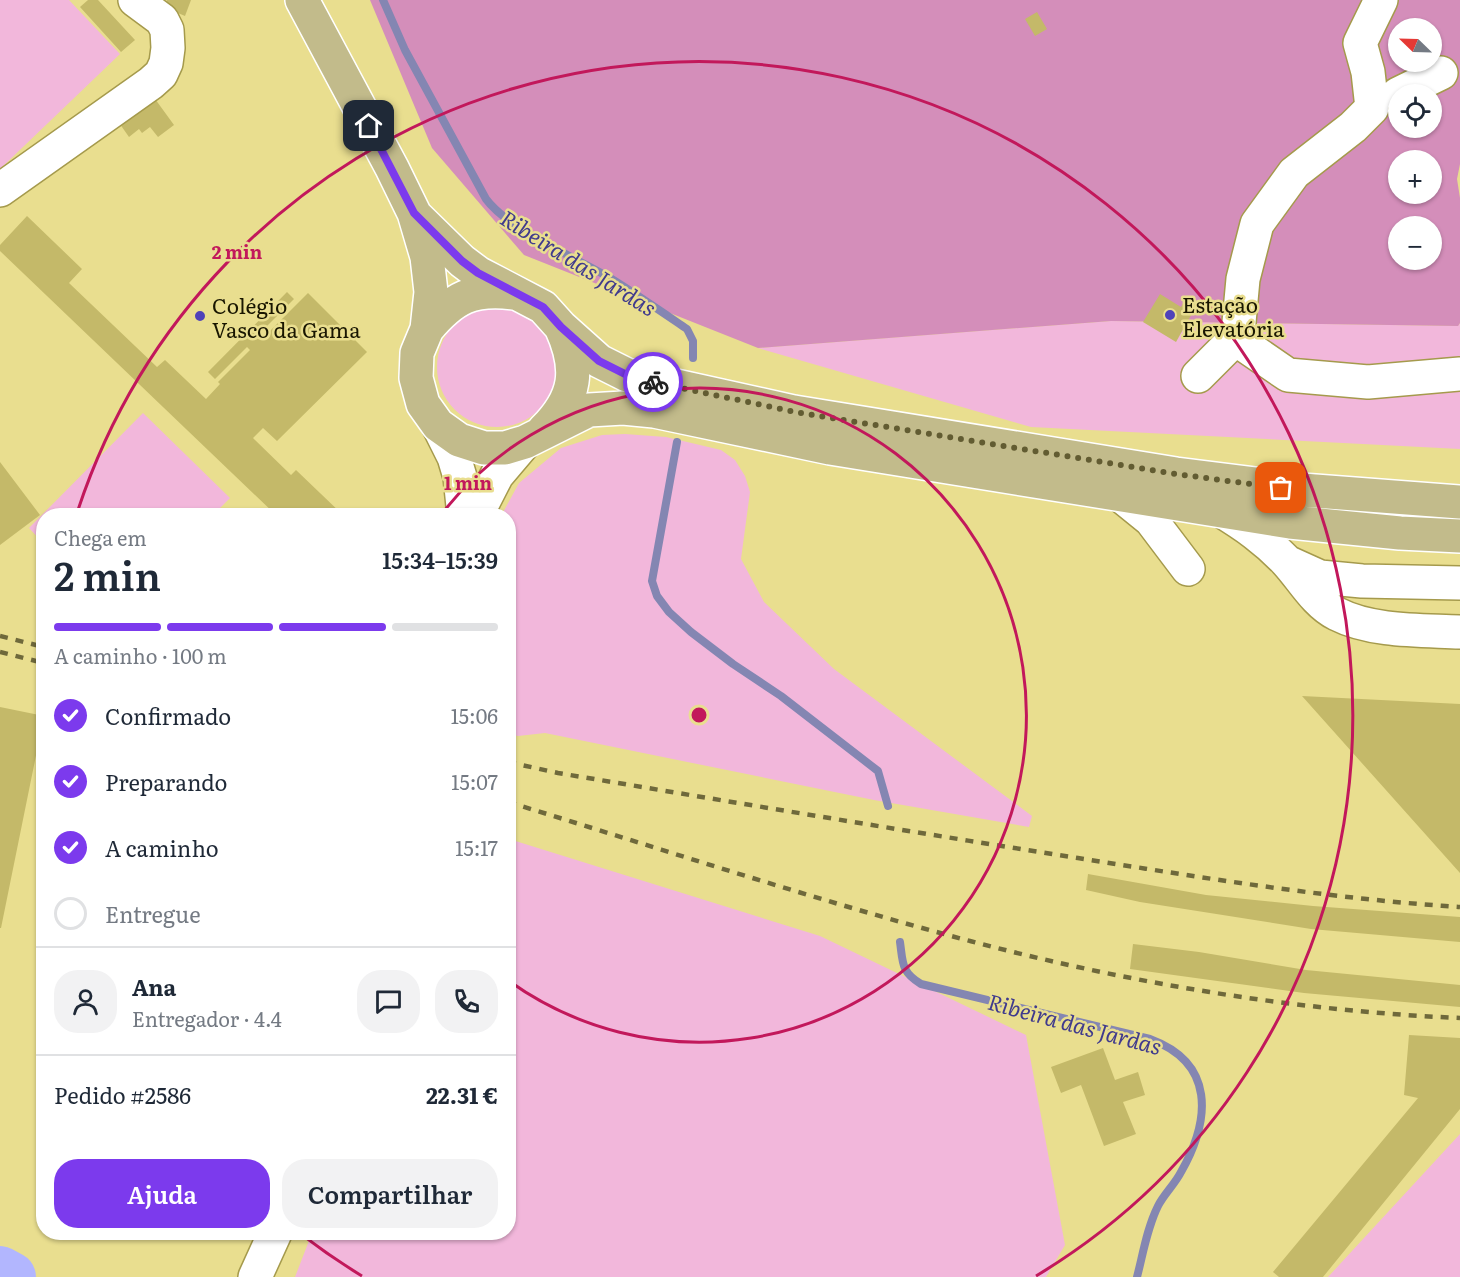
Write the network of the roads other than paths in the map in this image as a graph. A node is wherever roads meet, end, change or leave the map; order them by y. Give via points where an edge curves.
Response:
1 (135, 0) edge
2 (302, 0) edge
3 (1381, 0) edge
4 (1441, 73) dead end
5 (1419, 84) edge
6 (1388, 98) edge
7 (1388, 100) edge
8 (0, 190) edge
9 (414, 213) junction
10 (519, 294) junction
11 (561, 327) junction
12 (427, 329) junction
13 (1234, 338) junction
14 (1460, 374) edge
15 (1198, 376) dead end
16 (438, 425) junction
17 (534, 437) junction
18 (1119, 494) junction
19 (1460, 501) edge
20 (463, 508) edge
21 (480, 508) edge
22 (1220, 510) junction
23 (1460, 536) edge
24 (1287, 562) junction
25 (1188, 569) dead end
26 (1460, 583) edge
27 (1460, 633) edge
28 (272, 1240) edge
29 (255, 1277) edge

1 - 8 street via 162,20 167,30 166,63 161,74
2 - 9 main road
3 - 6 street via 1360,43 1368,72
4 - 5 street
7 - 13 street via 1294,173 1257,224
9 - 10 main road via 462,261
9 - 12 main road via 427,257 431,292
10 - 11 main road via 543,307
10 - 12 main road via 492,291 466,296 444,309
11 - 17 main road via 571,348 569,394 559,415
11 - 19 main road via 599,361 627,375 795,412 1211,478 1302,490
12 - 16 main road via 417,353 416,378 423,404
13 - 14 street via 1288,375 1368,382
13 - 15 street
16 - 17 main road via 459,440 484,448 505,448
16 - 20 street via 454,457
17 - 18 main road via 589,410 654,411 830,448
17 - 21 street via 497,475
18 - 22 main road
18 - 25 street via 1151,520
22 - 23 main road via 1290,522
22 - 24 street via 1254,531
24 - 26 street via 1320,577
24 - 27 street via 1335,614 1396,629
28 - 29 street

